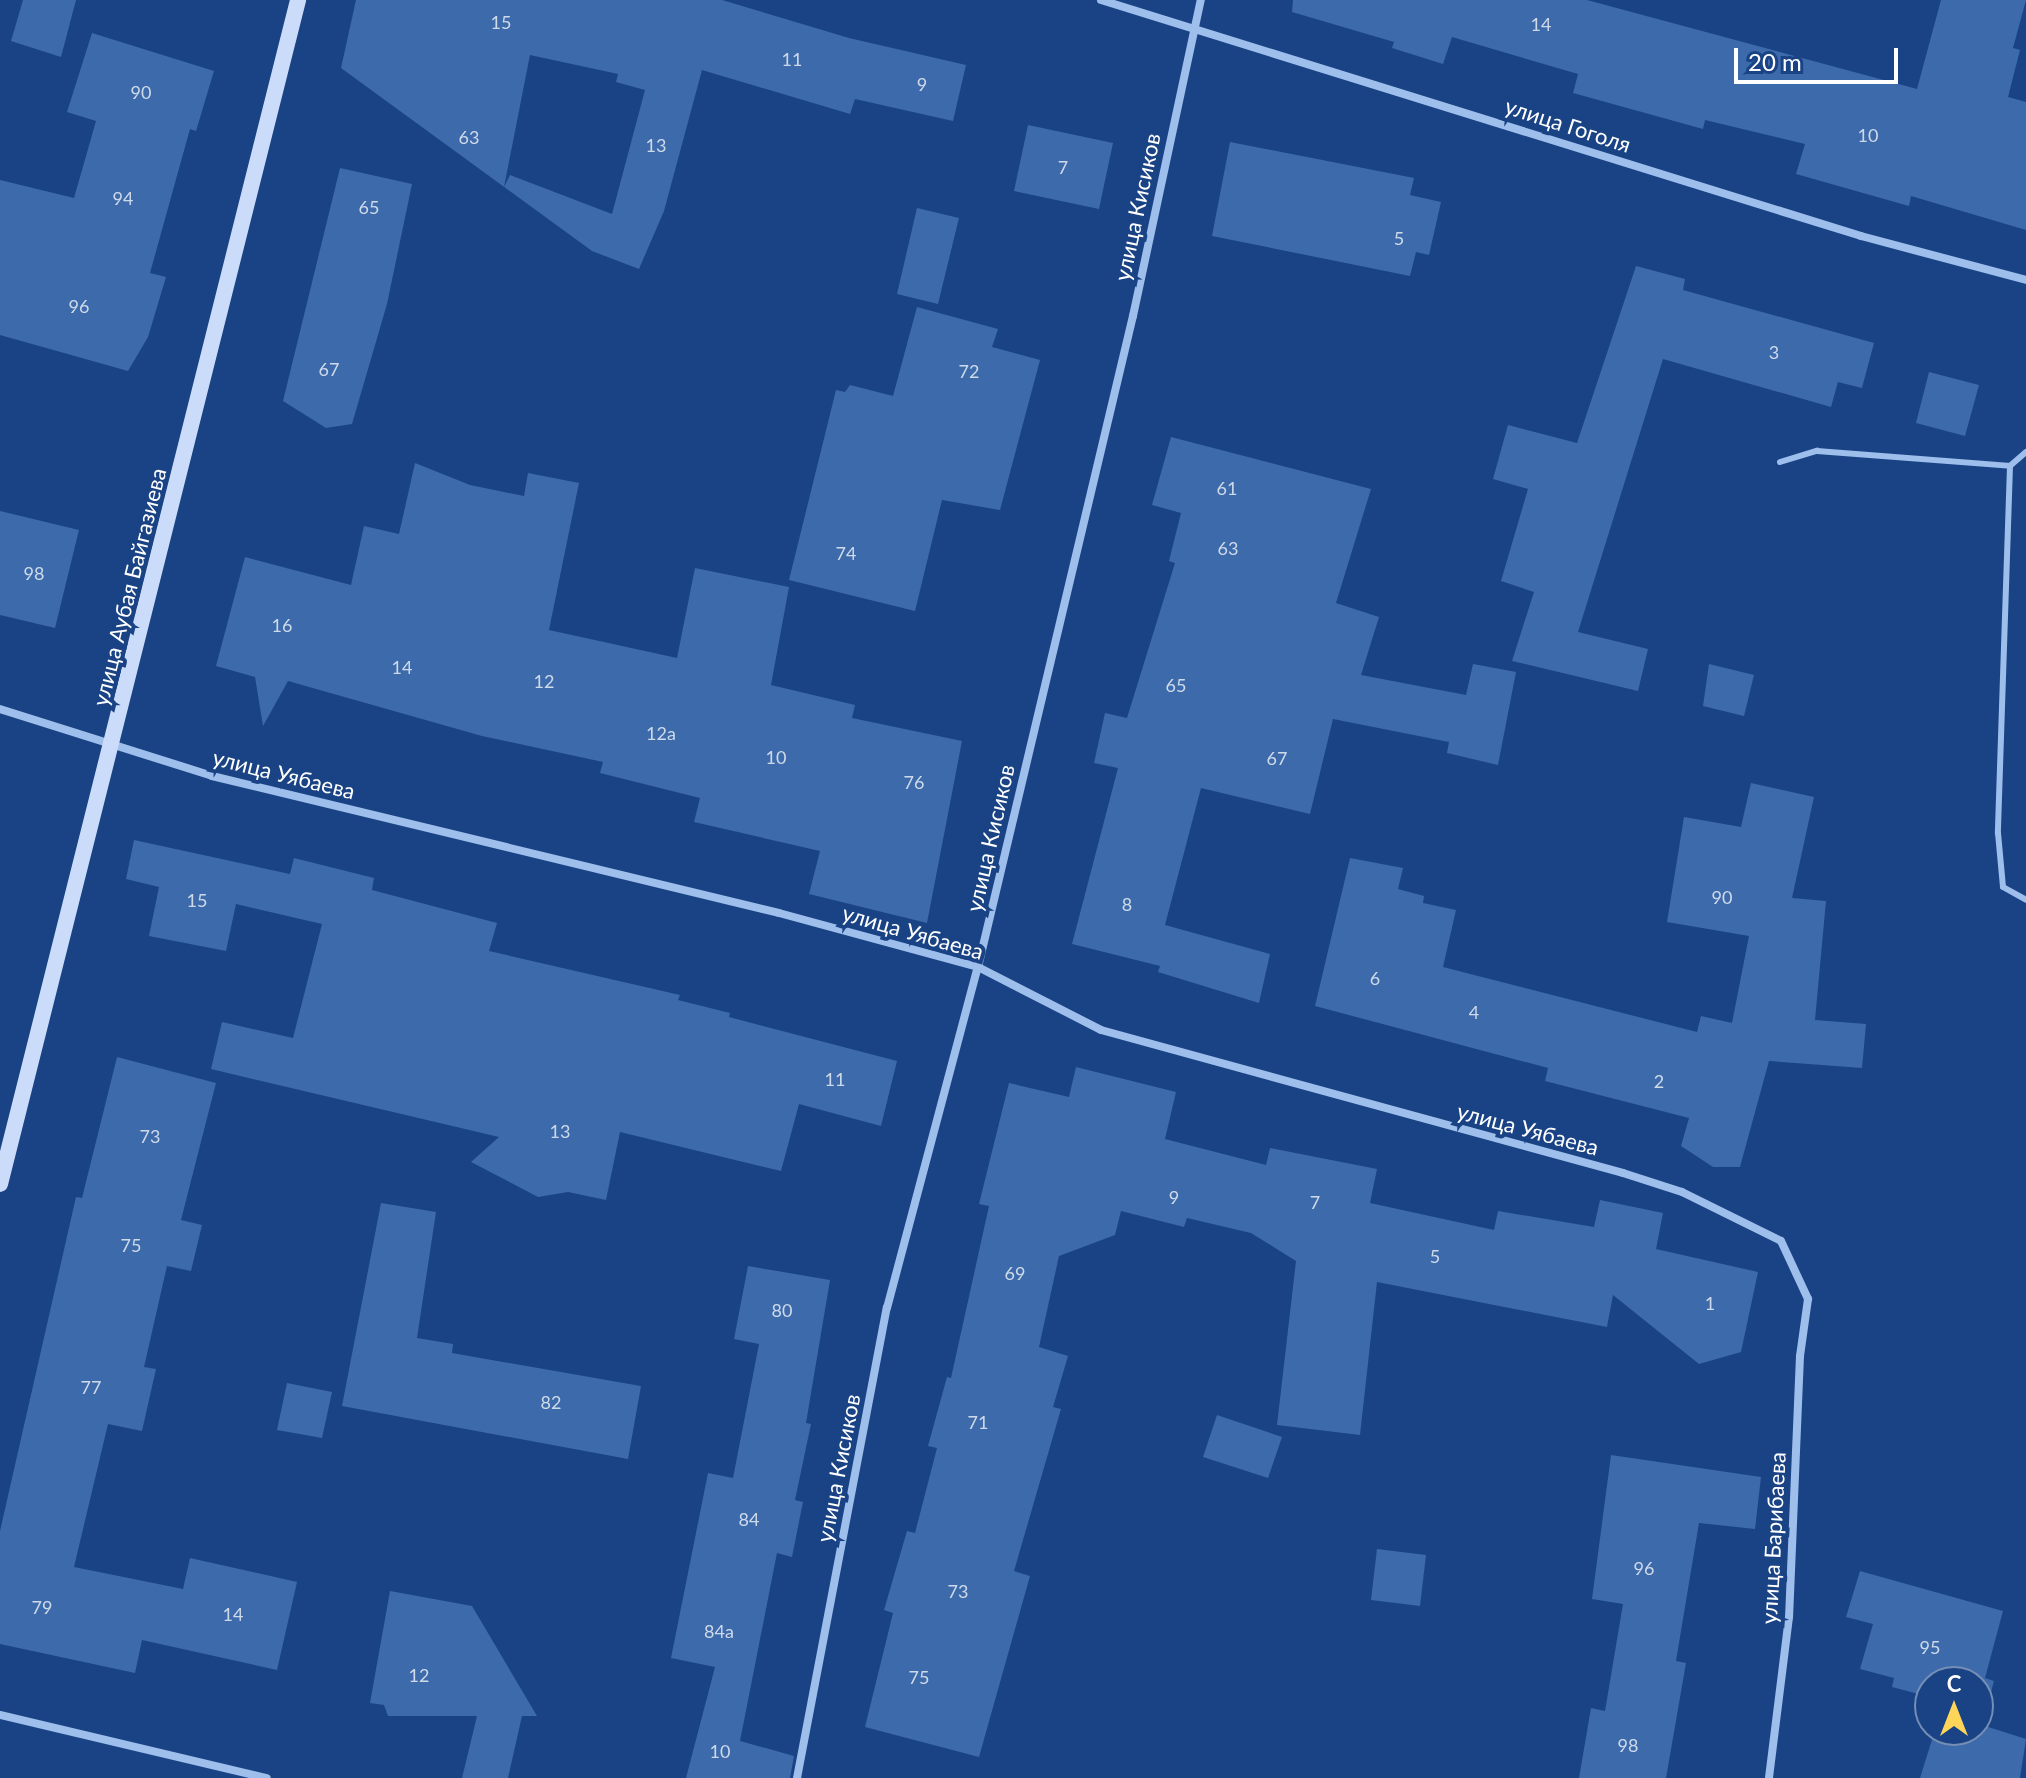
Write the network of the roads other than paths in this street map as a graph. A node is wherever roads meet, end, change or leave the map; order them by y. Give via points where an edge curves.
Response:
1 (298, 0) edge
2 (1101, 0) edge
3 (1201, 0) edge
4 (1195, 26) junction
5 (2026, 280) edge
6 (2026, 452) edge
7 (1780, 462) dead end
8 (2010, 466) junction
9 (0, 709) edge
10 (113, 740) junction
11 (2026, 900) edge
12 (978, 967) junction
13 (0, 1184) edge
14 (1808, 1299) joint
15 (0, 1715) edge
16 (267, 1778) edge
17 (797, 1778) edge
18 (1769, 1778) edge

1 - 10 main road, улица Аубая Байгазиева
2 - 4 street, улица Гоголя
3 - 4 street, улица Кисиков
4 - 5 street, улица Гоголя via 1861,236
4 - 12 street, улица Кисиков via 1133,316
6 - 8 lane
7 - 8 lane via 1817,451
8 - 11 lane via 1998,833 2003,887
9 - 10 street, улица Уябаева
10 - 12 street, улица Уябаева via 212,776 779,913
10 - 13 main road, улица Аубая Байгазиева
12 - 14 street, улица Уябаева via 1101,1030 1682,1192 1781,1241
12 - 17 street, улица Кисиков via 887,1308
14 - 18 street, улица Барибаева via 1800,1356 1789,1617
15 - 16 street

